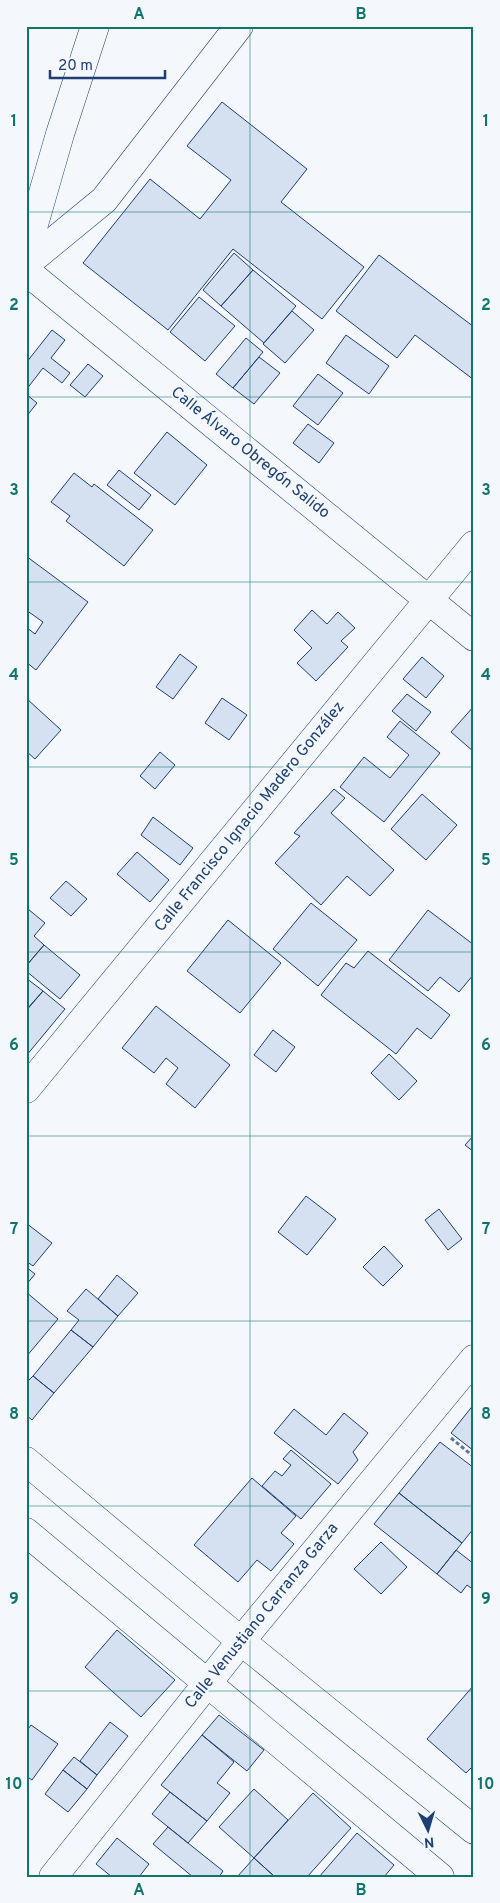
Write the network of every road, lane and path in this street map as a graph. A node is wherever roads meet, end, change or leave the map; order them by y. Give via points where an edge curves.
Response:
1 (95, 26) edge
2 (239, 26) edge
3 (26, 252) edge
4 (26, 264) edge
5 (26, 271) edge
6 (474, 545) edge
7 (430, 599) junction
8 (474, 637) edge
9 (26, 1089) edge
10 (474, 1359) edge
11 (26, 1461) edge
12 (26, 1532) edge
13 (241, 1641) junction
14 (206, 1683) junction
15 (474, 1830) edge
16 (65, 1872) edge
17 (440, 1877) edge

1 - 3 street
2 - 4 street via 104,200
5 - 7 street, Calle Álvaro Obregón Salido
6 - 7 street, Calle Francisco Ignacio Madero González
7 - 8 street, Calle Álvaro Obregón Salido
7 - 9 street, Calle Francisco Ignacio Madero González
10 - 13 street, Calle Venustiano Carranza Garza
11 - 13 street
12 - 14 street
13 - 14 street, Calle Venustiano Carranza Garza
13 - 15 street
14 - 16 street, Calle Venustiano Carranza Garza
14 - 17 street

